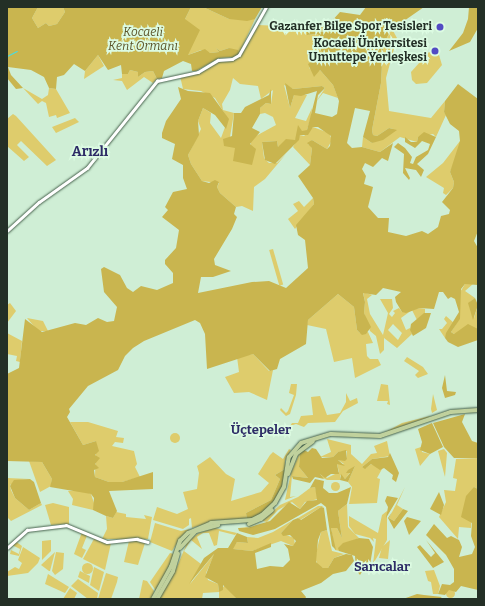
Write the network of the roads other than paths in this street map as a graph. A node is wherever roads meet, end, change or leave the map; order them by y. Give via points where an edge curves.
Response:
1 (266, 7) edge
2 (7, 231) edge
3 (478, 411) edge
4 (294, 449) junction
5 (298, 452) junction
6 (148, 542) dead end
7 (7, 548) edge
8 (153, 599) edge
9 (157, 599) edge

1 - 2 street via 239,55 232,59 218,60 200,71 156,82 87,168 39,202
3 - 4 main road via 451,412 382,436 367,438 328,435 304,442
3 - 5 main road via 451,415 379,439 325,437 309,443
4 - 5 main road
4 - 8 main road via 287,462 283,489 275,503 252,520 211,523 188,533 180,541 171,567
5 - 9 main road via 291,465 285,493 270,513 250,524 215,525 190,535 181,545 172,571
6 - 7 street via 137,539 105,542 66,525 27,530

